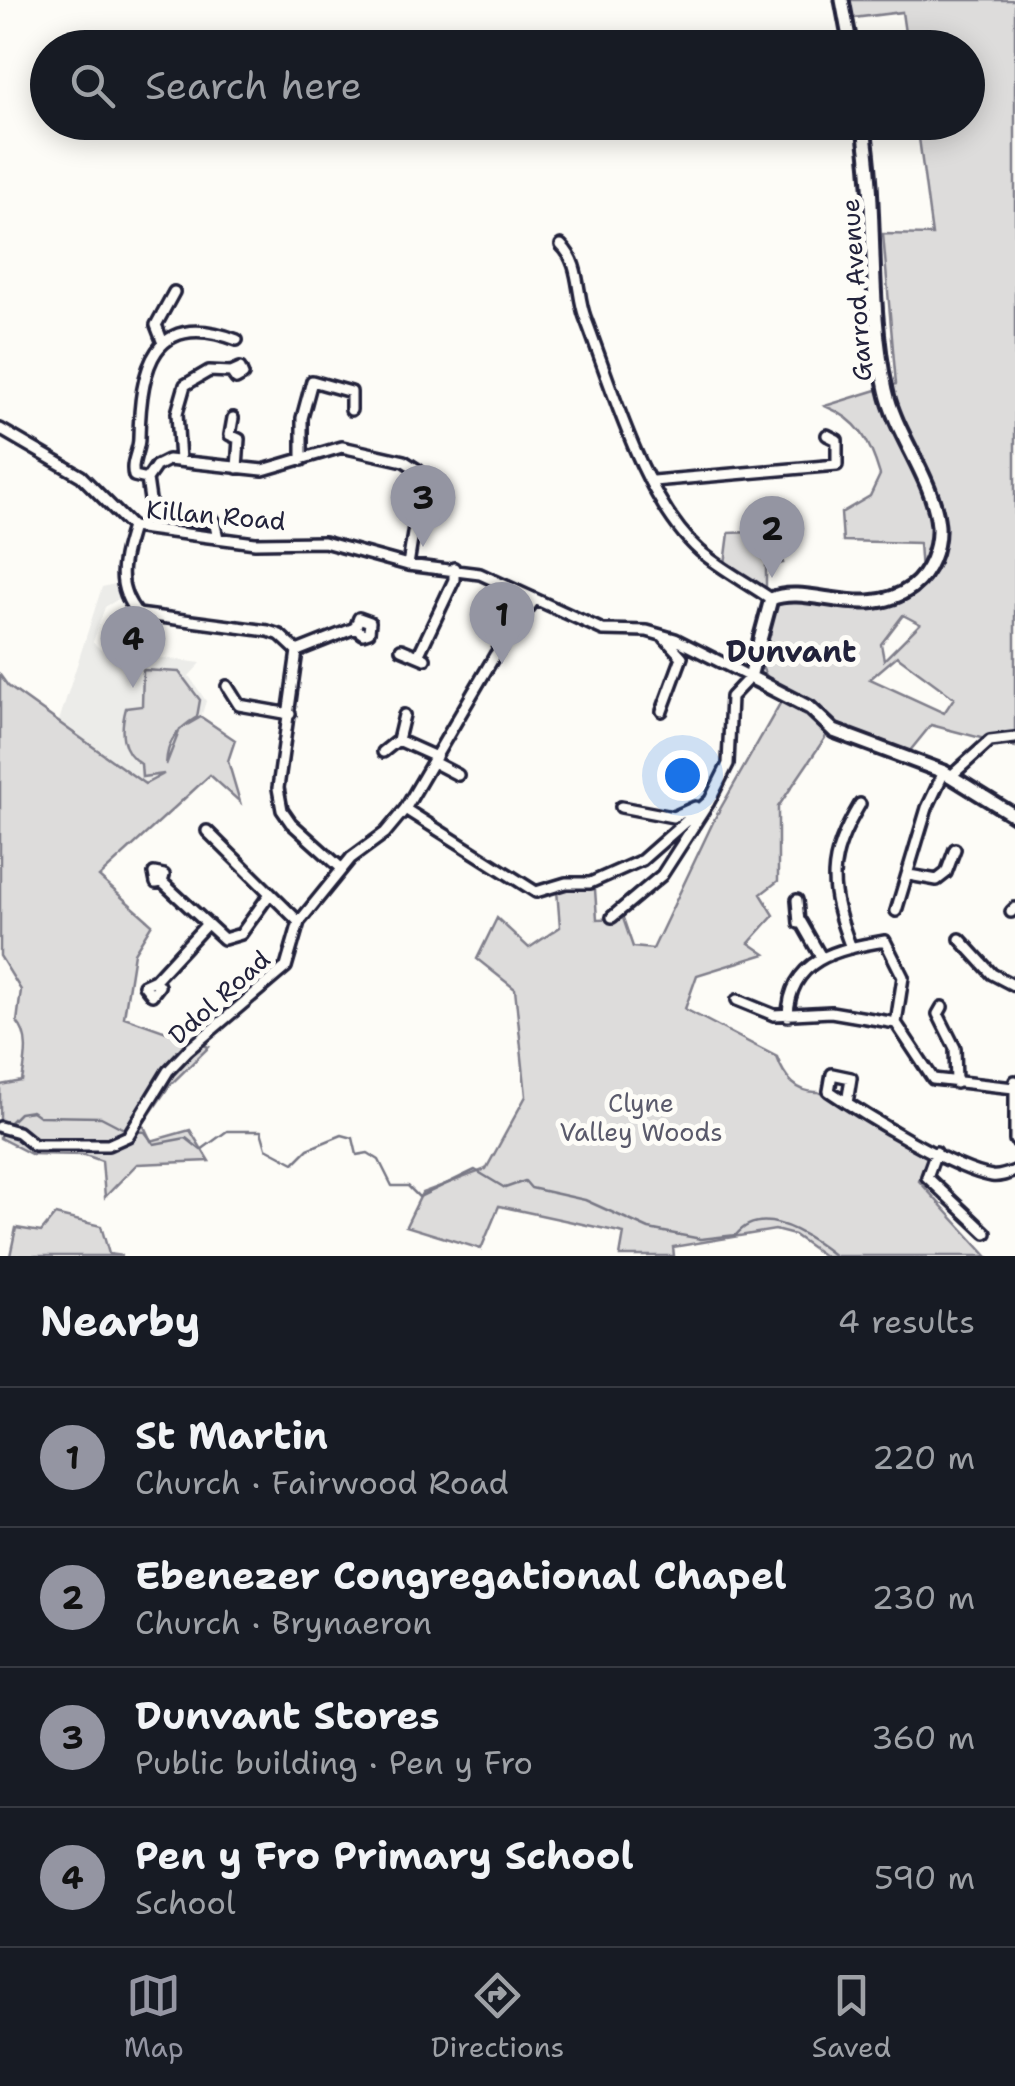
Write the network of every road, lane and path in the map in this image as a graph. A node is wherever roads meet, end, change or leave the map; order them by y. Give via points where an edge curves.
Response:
1 (842, 0) edge
2 (848, 30) edge
3 (865, 140) edge
4 (561, 246) dead end
5 (174, 292) dead end
6 (237, 340) dead end
7 (163, 342) junction
8 (231, 372) dead end
9 (351, 410) dead end
10 (232, 418) dead end
11 (0, 429) edge
12 (827, 435) dead end
13 (180, 460) junction
14 (302, 460) junction
15 (237, 468) junction
16 (147, 479) junction
17 (653, 481) junction
18 (132, 528) junction
19 (218, 538) junction
20 (408, 566) junction
21 (454, 568) junction
22 (535, 598) junction
23 (771, 599) junction
24 (355, 628) dead end
25 (662, 636) junction
26 (402, 649) dead end
27 (296, 651) junction
28 (750, 676) junction
29 (226, 686) dead end
30 (662, 711) dead end
31 (290, 714) junction
32 (404, 714) dead end
33 (1015, 738) edge
34 (398, 740) junction
35 (383, 752) dead end
36 (434, 760) junction
37 (947, 774) junction
38 (458, 775) dead end
39 (706, 802) junction
40 (860, 804) dead end
41 (621, 807) dead end
42 (406, 809) junction
43 (1015, 816) edge
44 (208, 832) dead end
45 (950, 852) dead end
46 (341, 868) junction
47 (908, 875) junction
48 (162, 882) dead end
49 (269, 895) junction
50 (797, 900) dead end
51 (896, 911) dead end
52 (612, 917) dead end
53 (299, 922) junction
54 (205, 926) junction
55 (960, 939) dead end
56 (851, 948) junction
57 (822, 956) junction
58 (155, 980) dead end
59 (1015, 986) edge
60 (736, 999) dead end
61 (942, 1007) dead end
62 (788, 1016) junction
63 (896, 1023) junction
64 (956, 1083) junction
65 (1015, 1085) edge
66 (846, 1103) dead end
67 (0, 1126) edge
68 (1015, 1140) edge
69 (936, 1152) junction
70 (1015, 1171) edge
71 (986, 1234) dead end

1 - 2 main road
3 - 23 main road, Garrod Avenue via 886,390 932,504 938,542 925,573 880,601 782,594
4 - 17 street via 572,256 582,310 614,386 624,430
5 - 7 street via 156,325
6 - 7 street via 202,329
7 - 16 street via 140,386 132,466 134,476
8 - 13 street via 209,371 186,385 176,414
9 - 14 street via 351,392 312,381 302,418
10 - 15 street
11 - 18 street via 81,476
12 - 17 street via 837,440 838,465
13 - 15 street
13 - 16 street via 156,466
14 - 15 street via 263,470
14 - 20 street via 342,447 404,460 418,470
16 - 19 street via 158,513 214,521
17 - 23 street via 672,520 701,552
18 - 19 street, Killan Road
18 - 27 street via 122,588 138,614 280,635
19 - 20 street, Killan Road via 324,542
20 - 21 street, Killan Road
21 - 22 street, Killan Road
21 - 26 street via 421,657
22 - 25 street, Killan Road via 603,630
22 - 36 street, Ddol Road
23 - 28 main road
24 - 27 street
25 - 28 street, Killan Road
25 - 30 street via 682,657
27 - 31 street
28 - 37 main road via 810,708 834,731
28 - 39 street via 731,697 728,764
29 - 31 street via 239,705
31 - 46 street via 278,788 282,810
32 - 34 street
33 - 37 street via 990,741
34 - 35 street
34 - 36 street
36 - 38 street
36 - 42 street, Ddol Road
37 - 43 main road
37 - 47 street via 927,808
39 - 41 street via 673,817
39 - 42 street via 642,860 590,882 536,892
39 - 52 street via 662,874
40 - 56 street via 834,861 832,886
42 - 46 street, Ddol Road
44 - 49 street
45 - 47 street via 946,874 937,880
46 - 53 street, Ddol Road
47 - 51 street
48 - 54 street
49 - 53 street
49 - 54 street via 232,939
50 - 57 street via 799,923
53 - 67 street, Ddol Road via 286,967 188,1050 130,1130 108,1145 46,1146
54 - 58 street
55 - 59 street via 992,974
56 - 57 street
56 - 63 street via 885,940 902,977
57 - 62 street via 800,972 788,996
60 - 62 street
61 - 64 street via 938,1014 955,1048
62 - 63 street via 831,1012
63 - 64 street via 933,1079
64 - 65 street
65 - 68 street
66 - 69 street
69 - 70 street via 995,1177
69 - 71 street via 927,1177

